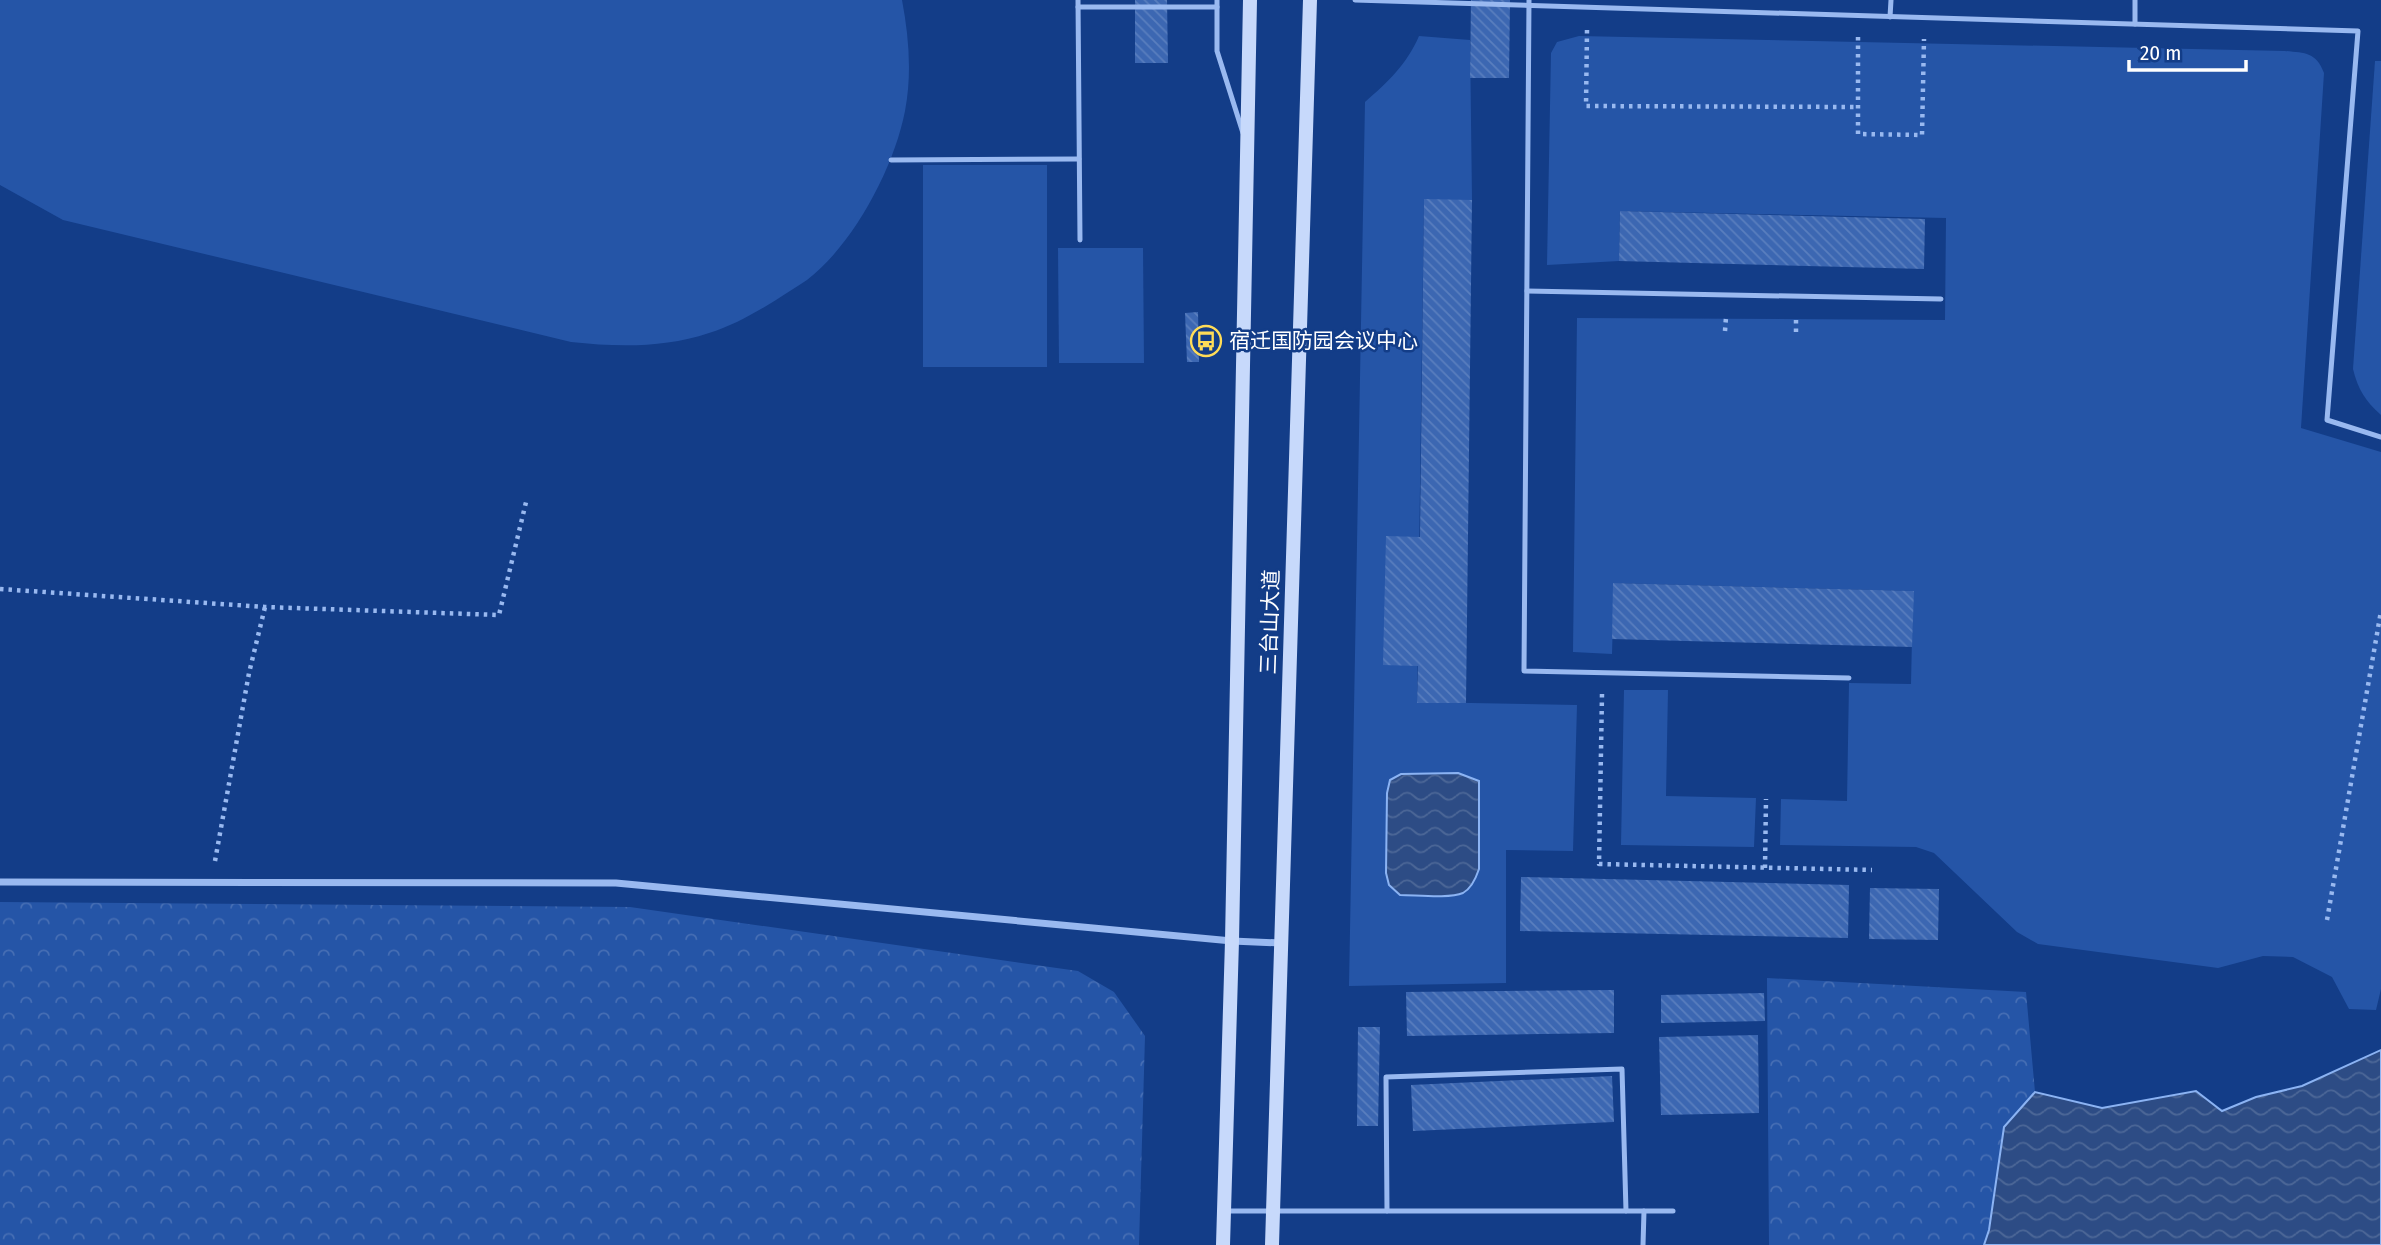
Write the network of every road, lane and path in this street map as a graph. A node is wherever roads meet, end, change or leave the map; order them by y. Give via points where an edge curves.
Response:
1 (1250, 0) edge
2 (1310, 0) edge
3 (1355, 0) edge
4 (1891, 0) edge
5 (2135, 0) edge
6 (1529, 3) edge
7 (1078, 4) edge
8 (1217, 4) edge
9 (1588, 8) junction
10 (1858, 16) junction
11 (1890, 17) junction
12 (1925, 18) junction
13 (2135, 24) junction
14 (1858, 107) junction
15 (1247, 148) junction
16 (1079, 159) junction
17 (891, 160) dead end
18 (1080, 240) dead end
19 (1527, 291) junction
20 (1941, 299) dead end
21 (2381, 437) edge
22 (527, 498) dead end
23 (0, 589) edge
24 (265, 607) junction
25 (2381, 611) edge
26 (1603, 672) junction
27 (1849, 678) dead end
28 (1766, 799) dead end
29 (1765, 867) junction
30 (1872, 870) dead end
31 (0, 882) edge
32 (211, 883) junction
33 (2327, 920) dead end
34 (1232, 942) junction
35 (1281, 943) junction
36 (1224, 1211) junction
37 (1273, 1211) junction
38 (1387, 1211) junction
39 (1626, 1211) junction
40 (1644, 1211) junction
41 (1673, 1211) dead end
42 (1223, 1245) edge
43 (1272, 1245) edge
44 (1643, 1245) edge

1 - 15 main road, 三台山大道
2 - 35 main road, 三台山大道
3 - 6 lane
4 - 11 lane
5 - 13 lane
6 - 9 lane
6 - 19 lane
7 - 8 lane
7 - 16 lane
8 - 15 lane via 1217,51
9 - 10 lane
9 - 14 path via 1586,106
10 - 11 lane
10 - 14 path
11 - 12 lane
12 - 13 lane
12 - 14 path via 1922,135 1858,134
13 - 21 lane via 2358,31 2327,420
15 - 34 main road, 三台山大道
16 - 17 lane
16 - 18 lane
19 - 20 lane
19 - 26 lane via 1524,671
22 - 24 path via 499,615
23 - 24 path
24 - 32 path
25 - 33 path
26 - 27 lane
26 - 29 path via 1599,864
28 - 29 path
29 - 30 path
31 - 32 street
32 - 34 street via 615,883
34 - 35 street
34 - 36 main road, 三台山大道
35 - 37 main road, 三台山大道
36 - 37 lane
36 - 42 main road, 三台山大道
37 - 38 lane
37 - 43 main road, 三台山大道
38 - 39 lane
38 - 39 lane via 1385,1077 1622,1069
39 - 40 lane
40 - 41 lane
40 - 44 lane

